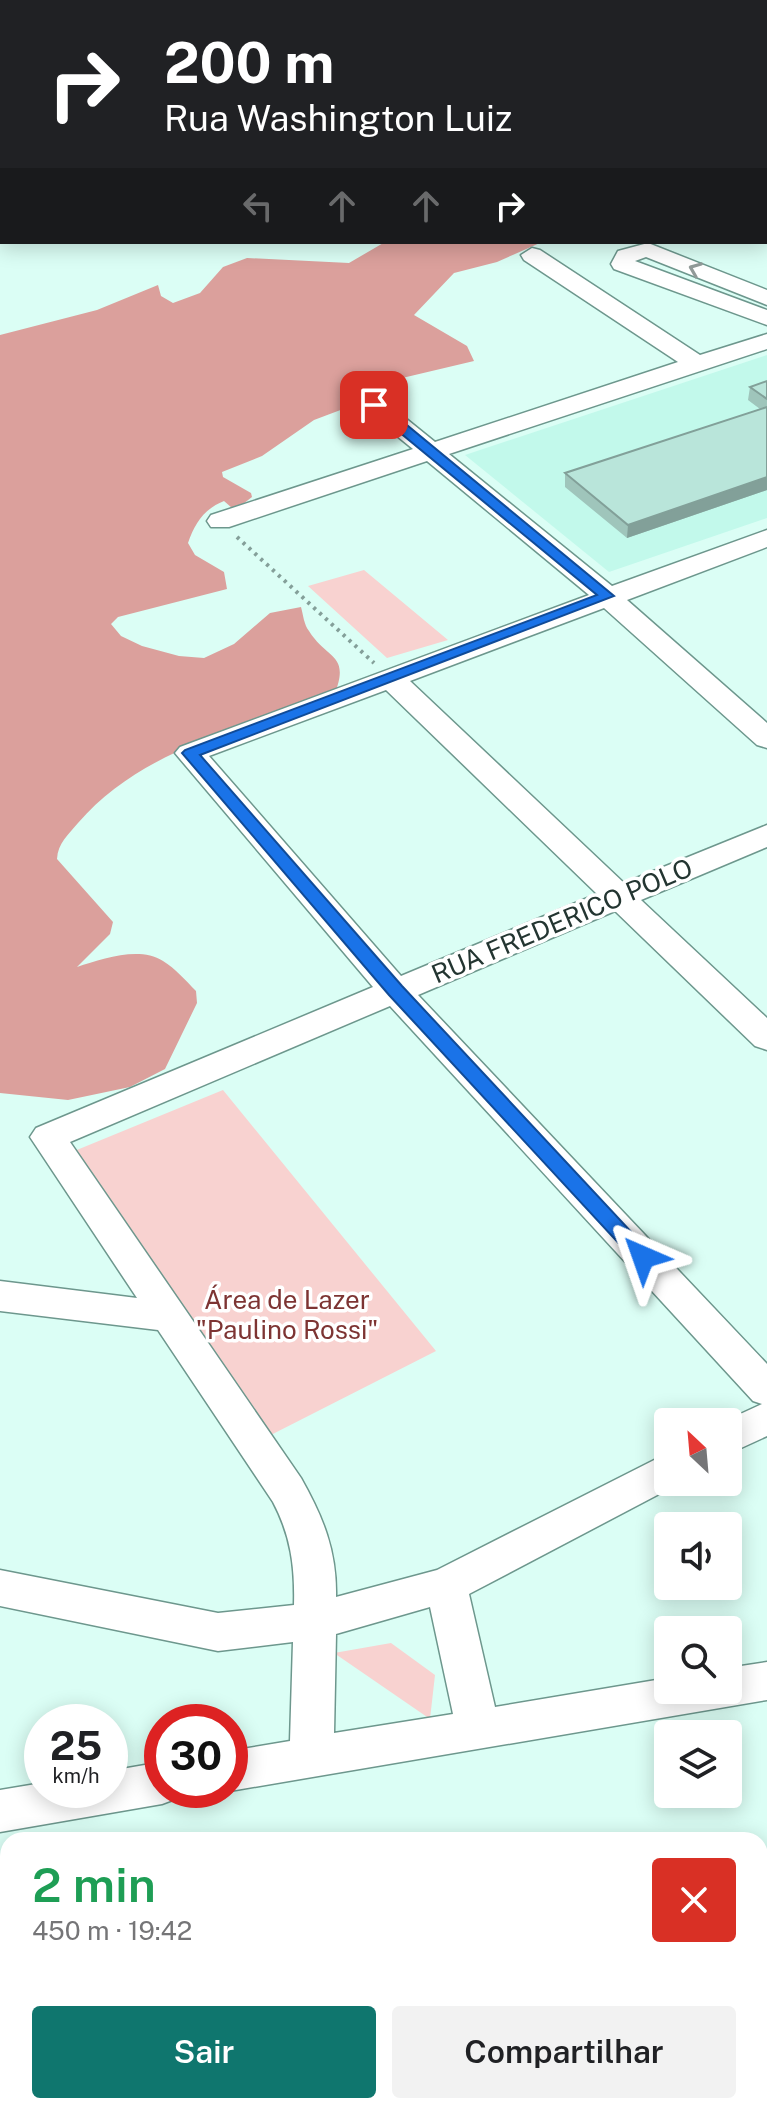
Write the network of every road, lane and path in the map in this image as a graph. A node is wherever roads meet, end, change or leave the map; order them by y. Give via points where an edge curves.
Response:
1 (621, 254) edge
2 (532, 255) dead end
3 (767, 298) edge
4 (767, 318) edge
5 (767, 341) edge
6 (698, 365) junction
7 (374, 405) dead end
8 (435, 452) junction
9 (220, 521) joint
10 (767, 538) edge
11 (607, 596) junction
12 (389, 677) junction
13 (767, 739) edge
14 (767, 835) edge
15 (620, 896) junction
16 (395, 991) junction
17 (767, 1038) edge
18 (0, 1296) edge
19 (167, 1316) junction
20 (767, 1390) edge
21 (767, 1418) edge
22 (742, 1431) edge
23 (654, 1477) edge
24 (446, 1585) junction
25 (0, 1588) edge
26 (315, 1621) junction
27 (767, 1681) edge
28 (742, 1685) edge
29 (654, 1700) edge
30 (478, 1729) junction
31 (312, 1757) junction
32 (248, 1768) edge
33 (144, 1786) edge
34 (0, 1811) edge

3 -> 1 street via 648,250
1 - 4 street
2 - 6 street
5 - 6 street
6 - 8 street
7 - 8 street
8 - 9 street
8 - 11 street
9 - 12 path
10 - 11 street
11 - 12 street
11 - 13 street
12 - 15 street
12 - 16 street via 190,753
14 - 15 street, RUA FREDERICO POLO
15 - 16 street, RUA FREDERICO POLO
15 - 17 street
16 - 19 street, RUA FREDERICO POLO via 48,1137
16 - 20 street
18 - 19 street
19 - 26 street via 306,1525 316,1570
21 - 22 street
23 - 24 street
24 - 26 street
24 - 30 street
25 - 26 street via 218,1632
26 - 31 street
27 - 28 street
29 - 30 street
30 - 31 street
31 - 32 street
33 - 34 street

